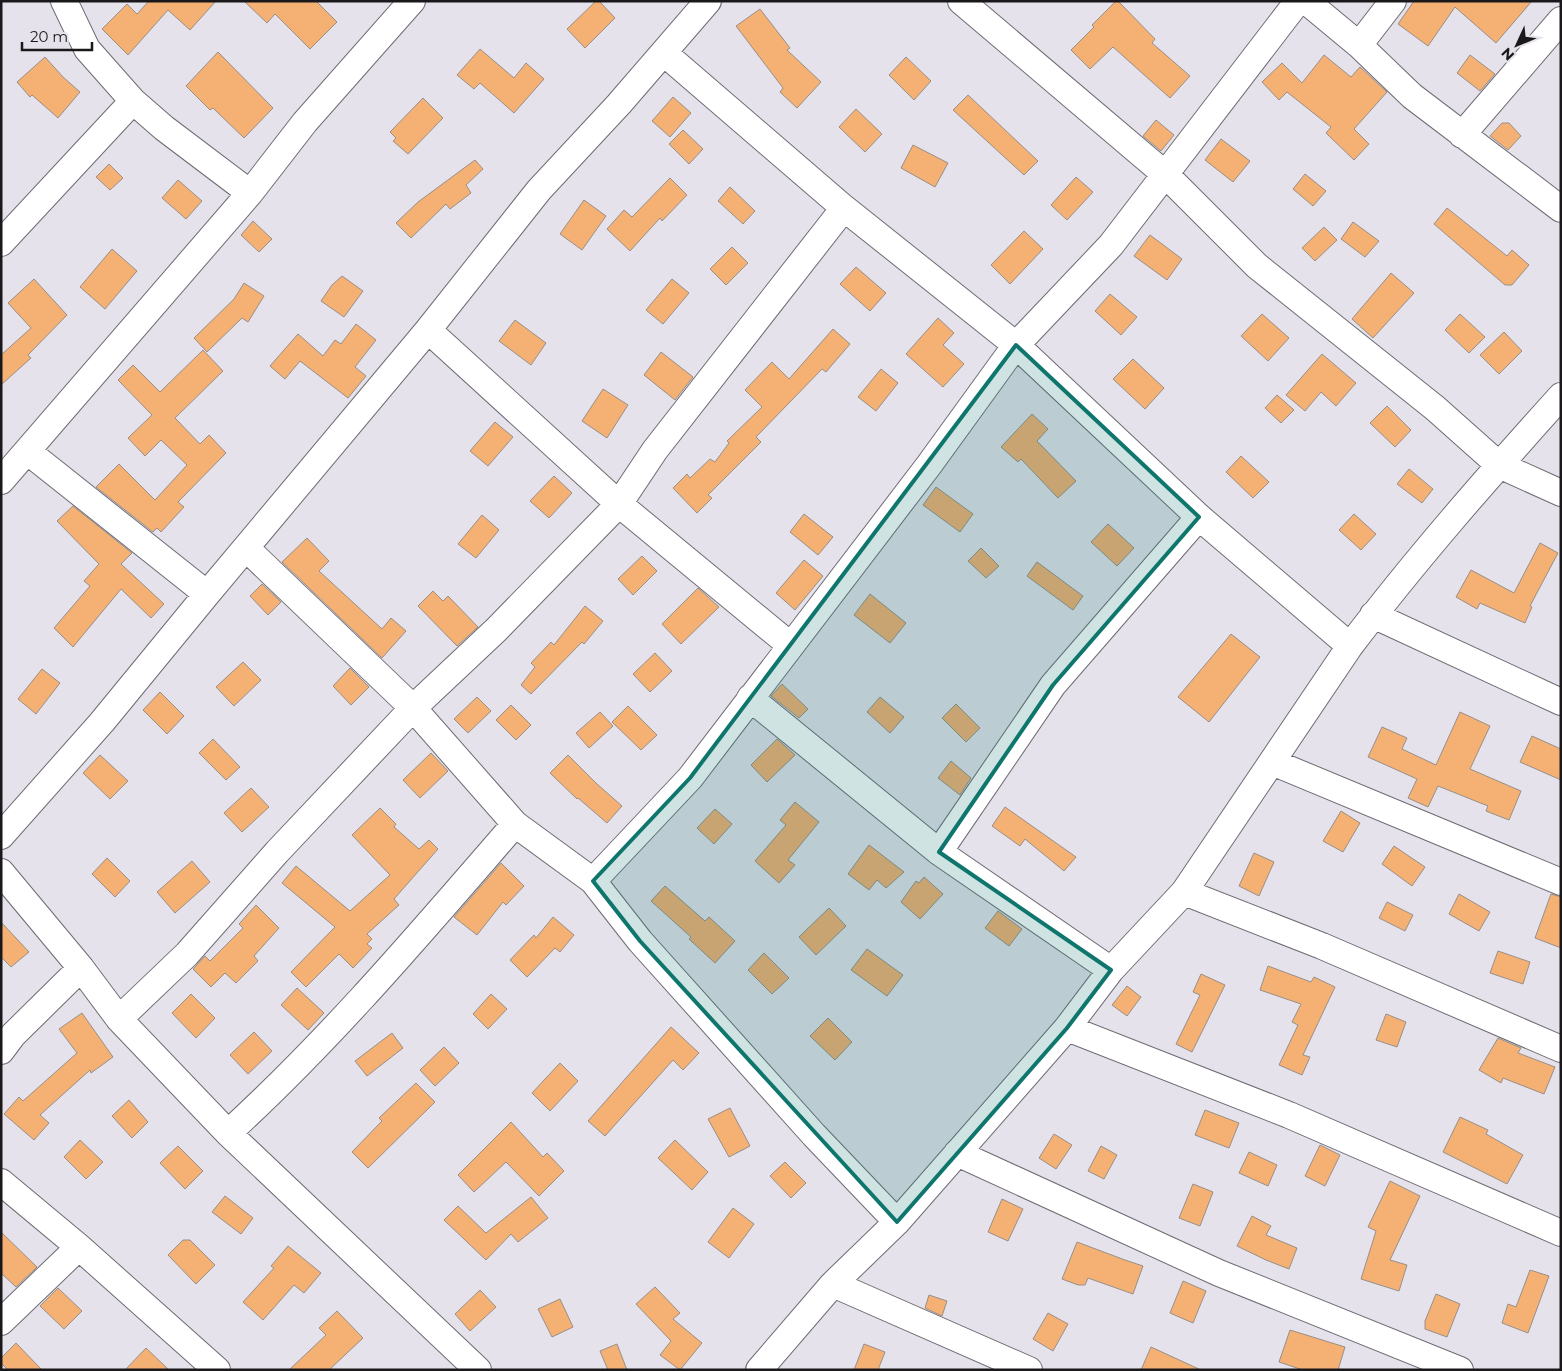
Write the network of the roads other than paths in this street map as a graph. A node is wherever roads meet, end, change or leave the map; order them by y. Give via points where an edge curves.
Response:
1 (64, 1) edge
2 (412, 1) edge
3 (708, 1) edge
4 (961, 1) edge
5 (1298, 1) edge
6 (1306, 1) edge
7 (1393, 1) edge
8 (1561, 20) edge
9 (1359, 46) junction
10 (664, 53) junction
11 (133, 101) junction
12 (1462, 135) junction
13 (1166, 175) junction
14 (250, 193) junction
15 (844, 208) junction
16 (1561, 209) edge
17 (1, 242) edge
18 (428, 330) junction
19 (1016, 346) junction
20 (1561, 396) edge
21 (27, 451) junction
22 (1499, 465) junction
23 (1, 481) edge
24 (1561, 493) edge
25 (619, 504) junction
26 (1199, 517) junction
27 (246, 548) junction
28 (206, 594) junction
29 (1373, 615) junction
30 (790, 645) junction
31 (1350, 646) junction
32 (750, 698) junction
33 (1561, 702) edge
34 (413, 708) junction
35 (1272, 762) junction
36 (515, 824) junction
37 (1, 836) edge
38 (939, 852) junction
39 (1, 872) edge
40 (592, 881) junction
41 (1561, 882) edge
42 (1184, 892) junction
43 (81, 968) junction
44 (1111, 970) junction
45 (119, 1019) junction
46 (1067, 1028) junction
47 (1561, 1049) edge
48 (1, 1051) edge
49 (228, 1133) junction
50 (957, 1153) junction
51 (1, 1182) edge
52 (897, 1222) junction
53 (1561, 1233) edge
54 (79, 1247) junction
55 (832, 1284) junction
56 (1, 1322) edge
57 (210, 1367) edge
58 (478, 1370) edge
59 (759, 1370) edge
60 (1028, 1370) edge
61 (1460, 1370) edge

1 - 11 street via 87,49
2 - 14 street via 305,122
3 - 10 street
4 - 13 street
5 - 13 street
6 - 9 street
7 - 9 street
8 - 12 street
9 - 12 street via 1412,96
10 - 15 street
10 - 18 street via 539,190
11 - 14 street
11 - 17 street
12 - 16 street
13 - 19 street via 1111,245
13 - 22 street via 1256,266 1435,408
14 - 21 street
15 - 19 street
15 - 25 street via 655,450
18 - 25 street
18 - 27 street
19 - 26 street
19 - 30 street
20 - 22 street
21 - 23 street
21 - 28 street
22 - 24 street
22 - 29 street
25 - 30 street
25 - 34 street via 496,630
26 - 31 street
26 - 38 street via 1053,685
27 - 28 street
27 - 34 street
28 - 37 street via 102,722
29 - 31 street
29 - 33 street
30 - 32 street
31 - 35 street
32 - 38 street
32 - 40 street via 690,778
34 - 36 street
34 - 45 street via 277,852 187,954
35 - 41 street
35 - 42 street
36 - 40 street
36 - 49 street via 387,970 275,1090
38 - 44 street
39 - 43 street
40 - 52 street via 640,941 814,1135
42 - 44 street
42 - 47 street via 1322,946
43 - 45 street
43 - 48 street
44 - 46 street
45 - 49 street
46 - 50 street
46 - 53 street via 1289,1116
49 - 58 street
50 - 52 street
50 - 61 street via 1219,1273
51 - 54 street
52 - 55 street
54 - 56 street
54 - 57 street
55 - 59 street
55 - 60 street

